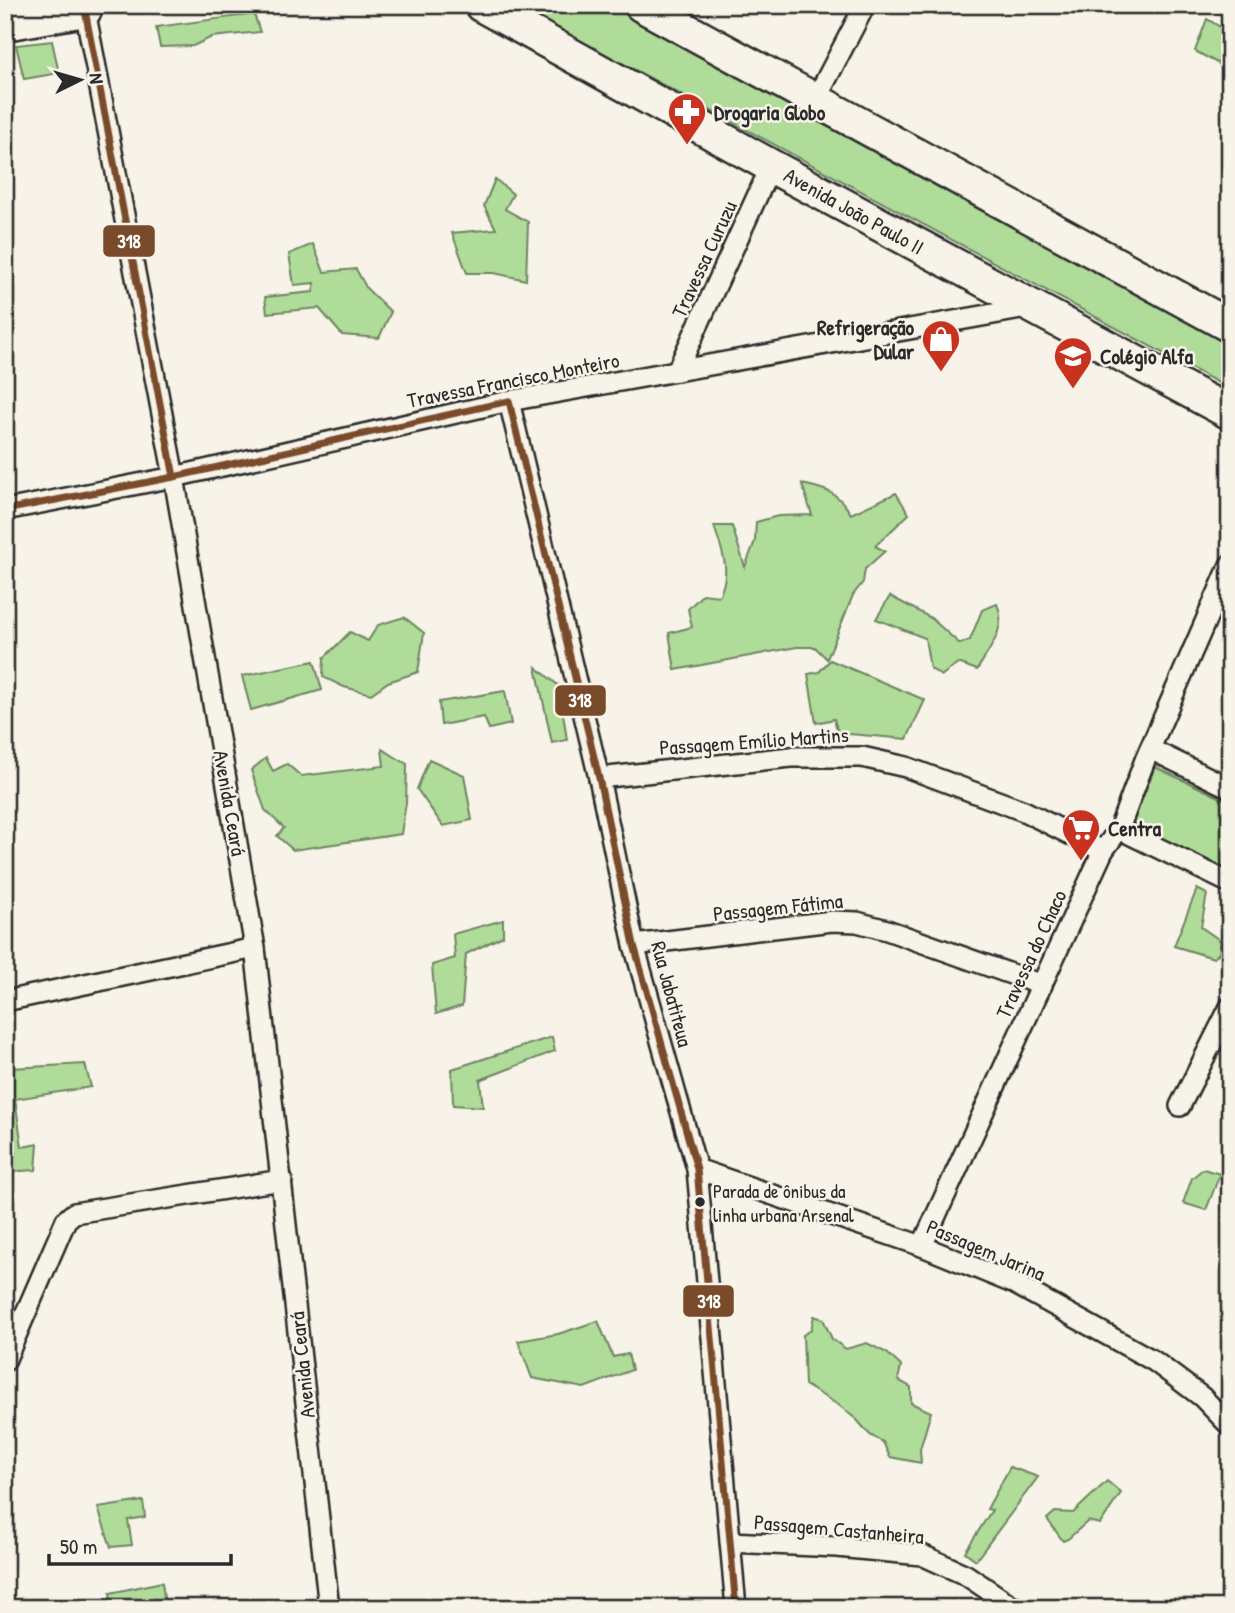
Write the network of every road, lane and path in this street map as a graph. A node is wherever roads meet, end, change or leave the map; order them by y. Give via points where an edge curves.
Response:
1 (481, 5) edge
2 (641, 5) edge
3 (865, 5) edge
4 (84, 8) edge
5 (5, 24) edge
6 (815, 101) junction
7 (771, 166) junction
8 (1032, 307) junction
9 (1230, 326) edge
10 (677, 371) junction
11 (509, 401) junction
12 (1230, 413) edge
13 (174, 477) junction
14 (5, 510) edge
15 (1230, 565) edge
16 (1150, 749) junction
17 (599, 778) junction
18 (1230, 788) edge
19 (1119, 829) junction
20 (1103, 851) junction
21 (1230, 883) edge
22 (634, 945) junction
23 (255, 948) junction
24 (1042, 985) junction
25 (5, 1001) edge
26 (1230, 1007) edge
27 (1180, 1106) dead end
28 (697, 1169) junction
29 (282, 1180) junction
30 (922, 1246) junction
31 (5, 1361) edge
32 (1230, 1426) edge
33 (730, 1542) junction
34 (329, 1608) edge
35 (736, 1608) edge
36 (1015, 1608) edge

1 - 7 main road, Avenida João Paulo II
2 - 6 main road
3 - 6 street
4 - 5 main road
4 - 13 street, Avenida Ceará
6 - 9 main road
7 - 8 main road, Avenida João Paulo II
7 - 10 street, Travessa Curuzu
8 - 10 street, Travessa Francisco Monteiro
8 - 12 main road, Avenida João Paulo II
10 - 11 street, Travessa Francisco Monteiro
11 - 13 street, Travessa Francisco Monteiro
11 - 17 street, Rua Jabatiteua
13 - 14 street, Travessa Francisco Monteiro
13 - 23 street, Avenida Ceará
15 - 16 street, Travessa do Chaco
16 - 18 street
16 - 19 street, Travessa do Chaco
17 - 20 street, Passagem Emílio Martins via 791,757 862,757 1024,811
17 - 22 street, Rua Jabatiteua
19 - 20 street, Travessa do Chaco
19 - 21 street
20 - 24 street, Travessa do Chaco
22 - 24 street, Passagem Fátima via 832,921 857,922
22 - 28 street, Rua Jabatiteua
23 - 25 street
23 - 29 street, Avenida Ceará
24 - 30 street, Travessa do Chaco
26 - 27 street
28 - 30 street, Passagem Jarina
28 - 33 street, Rua Jabatiteua
29 - 31 street via 74,1213 66,1220
29 - 34 street, Avenida Ceará
30 - 32 street, Passagem Jarina via 1016,1284 1106,1333 1202,1397
33 - 35 street, Rua Jabatiteua
33 - 36 street, Passagem Castanheira via 922,1555 966,1575

